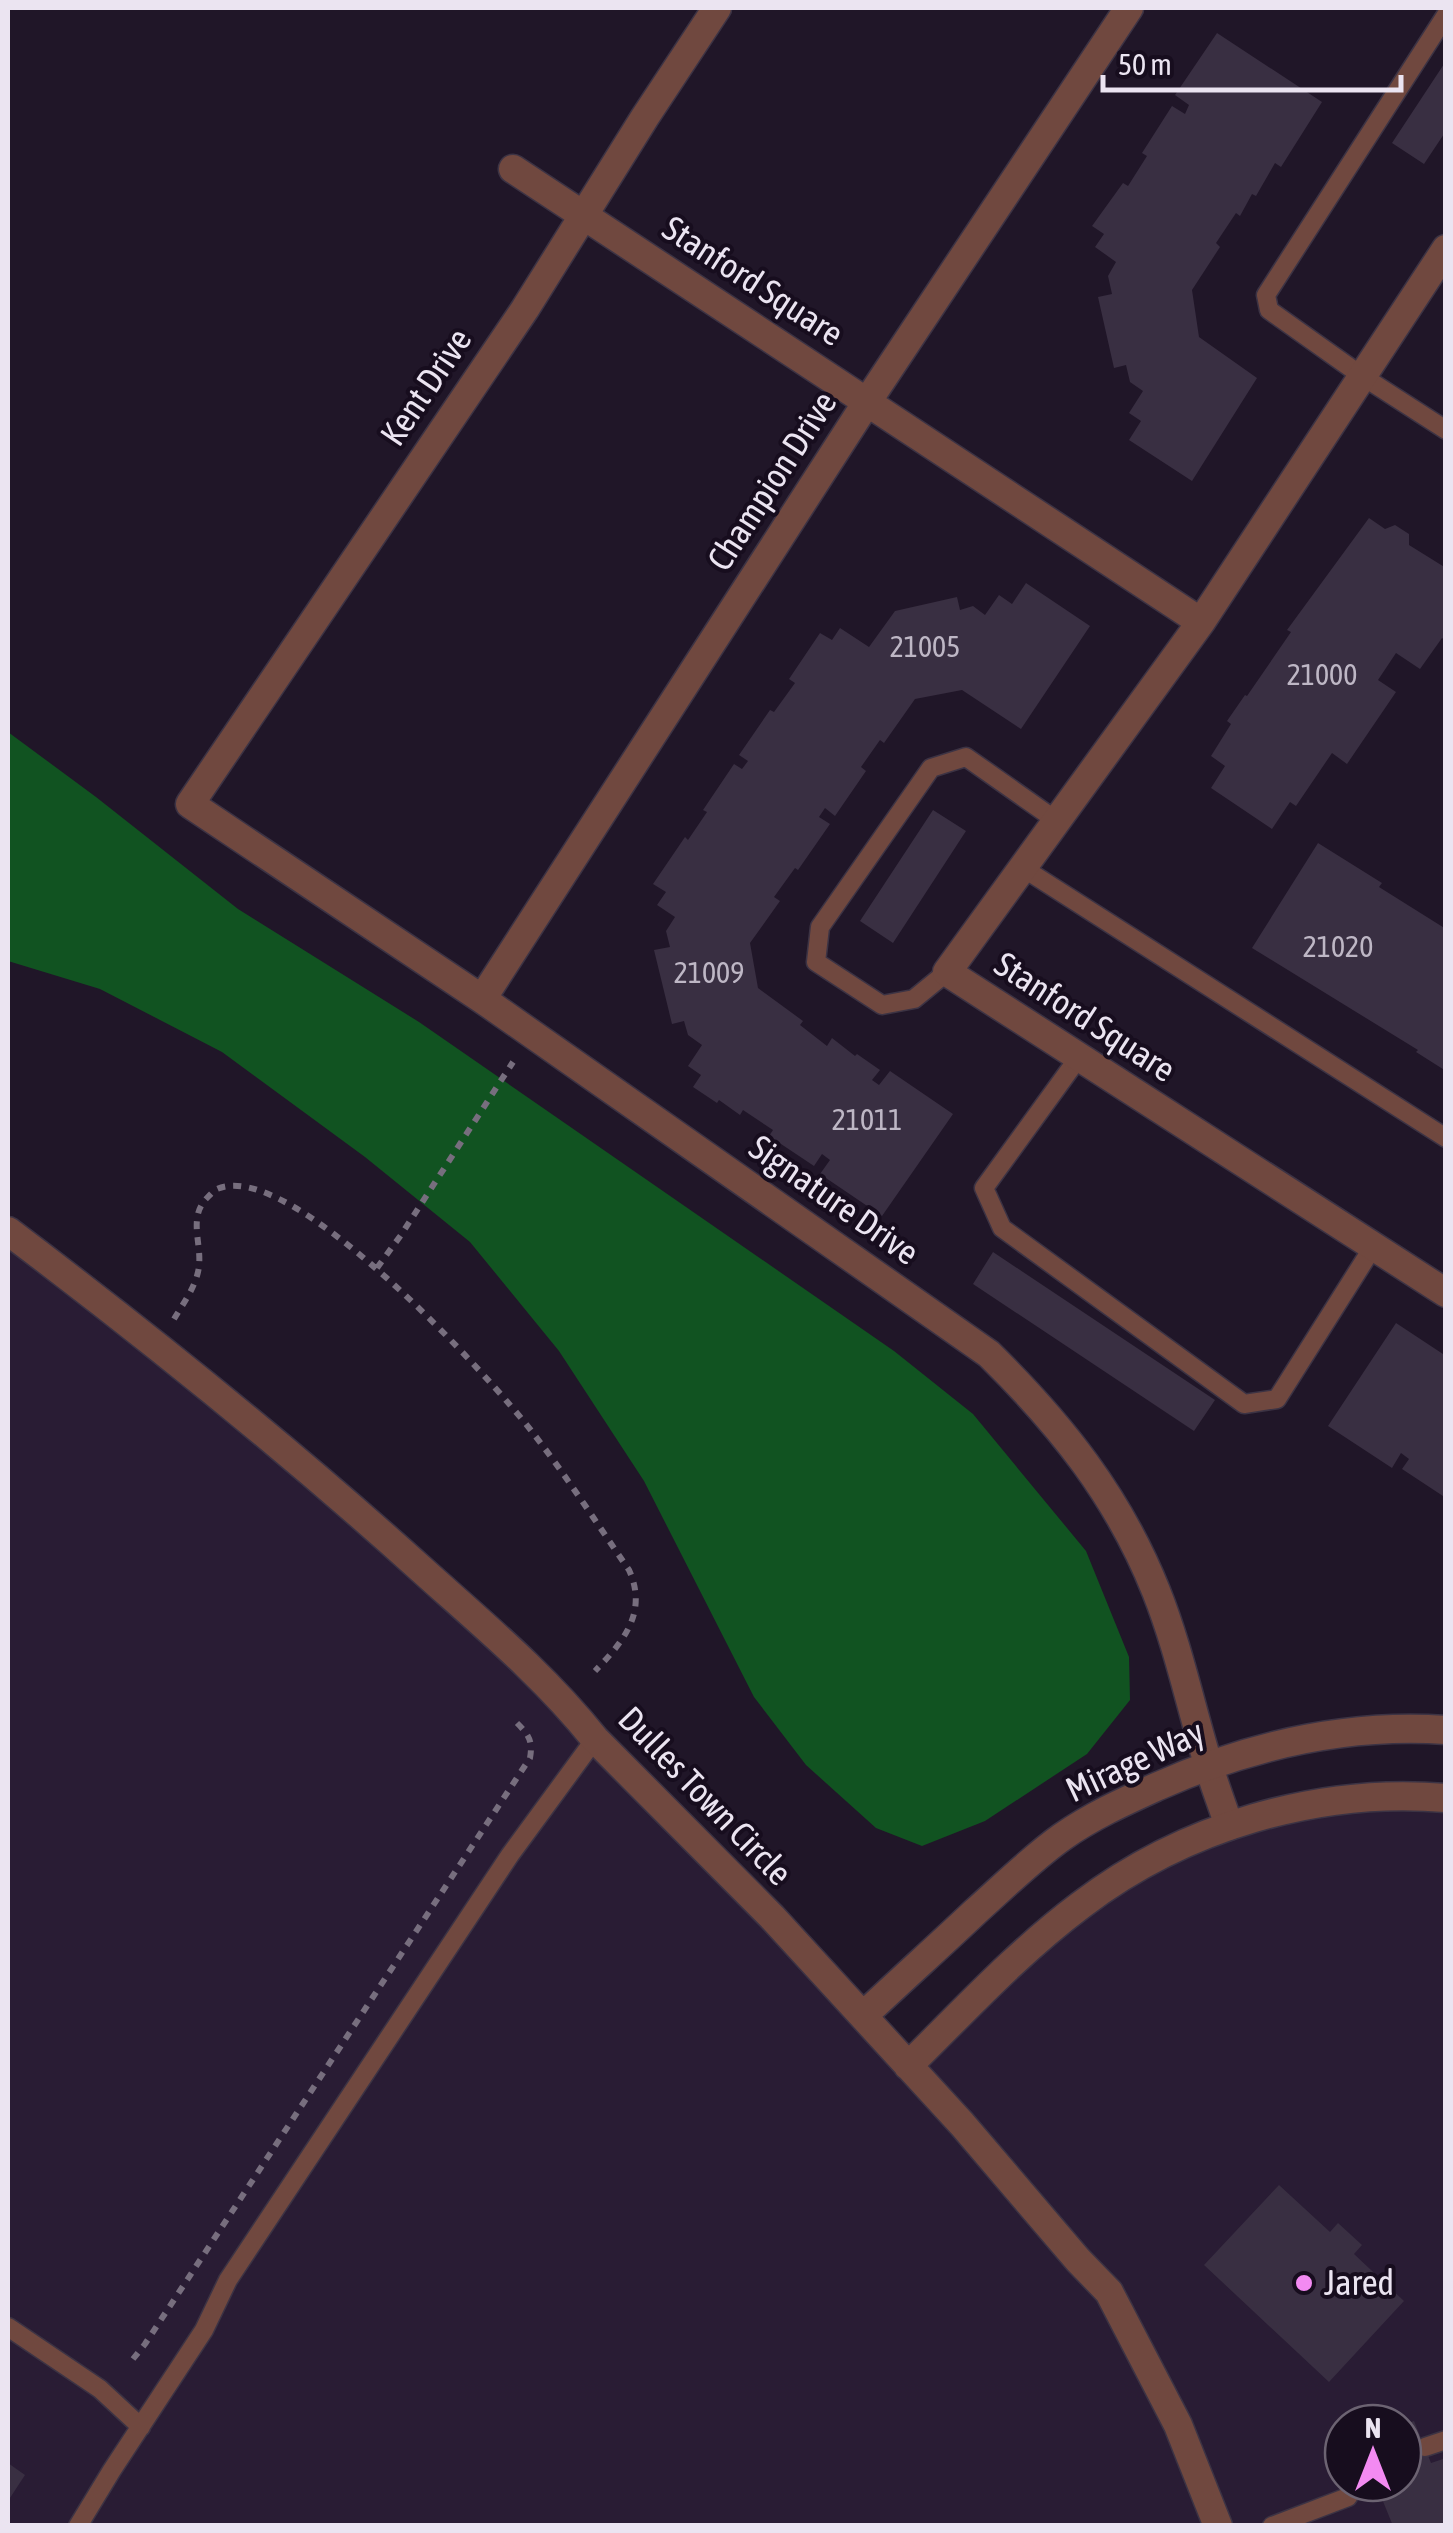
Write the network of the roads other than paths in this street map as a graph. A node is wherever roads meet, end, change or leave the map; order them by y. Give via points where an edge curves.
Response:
1 (717, 8) edge
2 (1130, 8) edge
3 (1446, 15) edge
4 (513, 169) dead end
5 (584, 215) junction
6 (1446, 249) edge
7 (1362, 376) junction
8 (867, 402) junction
9 (1446, 430) edge
10 (1201, 622) junction
11 (190, 804) joint
12 (1057, 821) junction
13 (1022, 868) junction
14 (947, 972) junction
15 (482, 999) junction
16 (1079, 1057) junction
17 (1446, 1138) edge
18 (8, 1231) edge
19 (1374, 1247) junction
20 (1446, 1293) edge
21 (1446, 1730) edge
22 (595, 1739) junction
23 (1208, 1764) junction
24 (1446, 1798) edge
25 (1230, 1826) junction
26 (862, 2016) junction
27 (908, 2066) junction
28 (8, 2327) edge
29 (141, 2427) junction
30 (1446, 2440) edge
31 (1424, 2447) dead end
32 (1323, 2503) edge
33 (78, 2526) edge
34 (1218, 2526) edge
35 (1272, 2526) edge

1 - 5 street, Kent Drive
2 - 8 street, Champion Drive
3 - 7 lane via 1266,296 1269,310
4 - 5 street, Stanford Square
5 - 8 street, Stanford Square
5 - 11 street, Kent Drive
6 - 7 street, Stanford Square
7 - 9 lane
7 - 10 street, Stanford Square
8 - 10 street, Stanford Square
8 - 15 street, Champion Drive
10 - 12 street, Stanford Square
11 - 15 street, Signature Drive
12 - 13 street, Stanford Square
12 - 14 lane via 966,757 931,768 820,927 816,962 882,1006 914,1000
13 - 14 street, Stanford Square
13 - 17 lane
14 - 16 street, Stanford Square
15 - 23 street, Signature Drive via 988,1354 1036,1401 1084,1458 1125,1524 1156,1591
16 - 19 street, Stanford Square
16 - 19 lane via 984,1188 1002,1228 1244,1404 1277,1399
18 - 22 street, Dulles Town Circle via 342,1498 501,1640
19 - 20 street, Stanford Square
21 - 23 street, Mirage Way via 1341,1733
22 - 26 street, Dulles Town Circle
22 - 29 lane via 510,1855 239,2263
23 - 25 street, Signature Drive
23 - 26 street, Mirage Way via 1098,1813 1059,1840
24 - 25 street via 1353,1798
25 - 27 street via 1121,1877 1082,1904
26 - 27 street, Dulles Town Circle
27 - 34 street, Dulles Town Circle via 1109,2292 1178,2425
28 - 29 lane
29 - 33 lane
30 - 31 lane
32 - 35 lane

